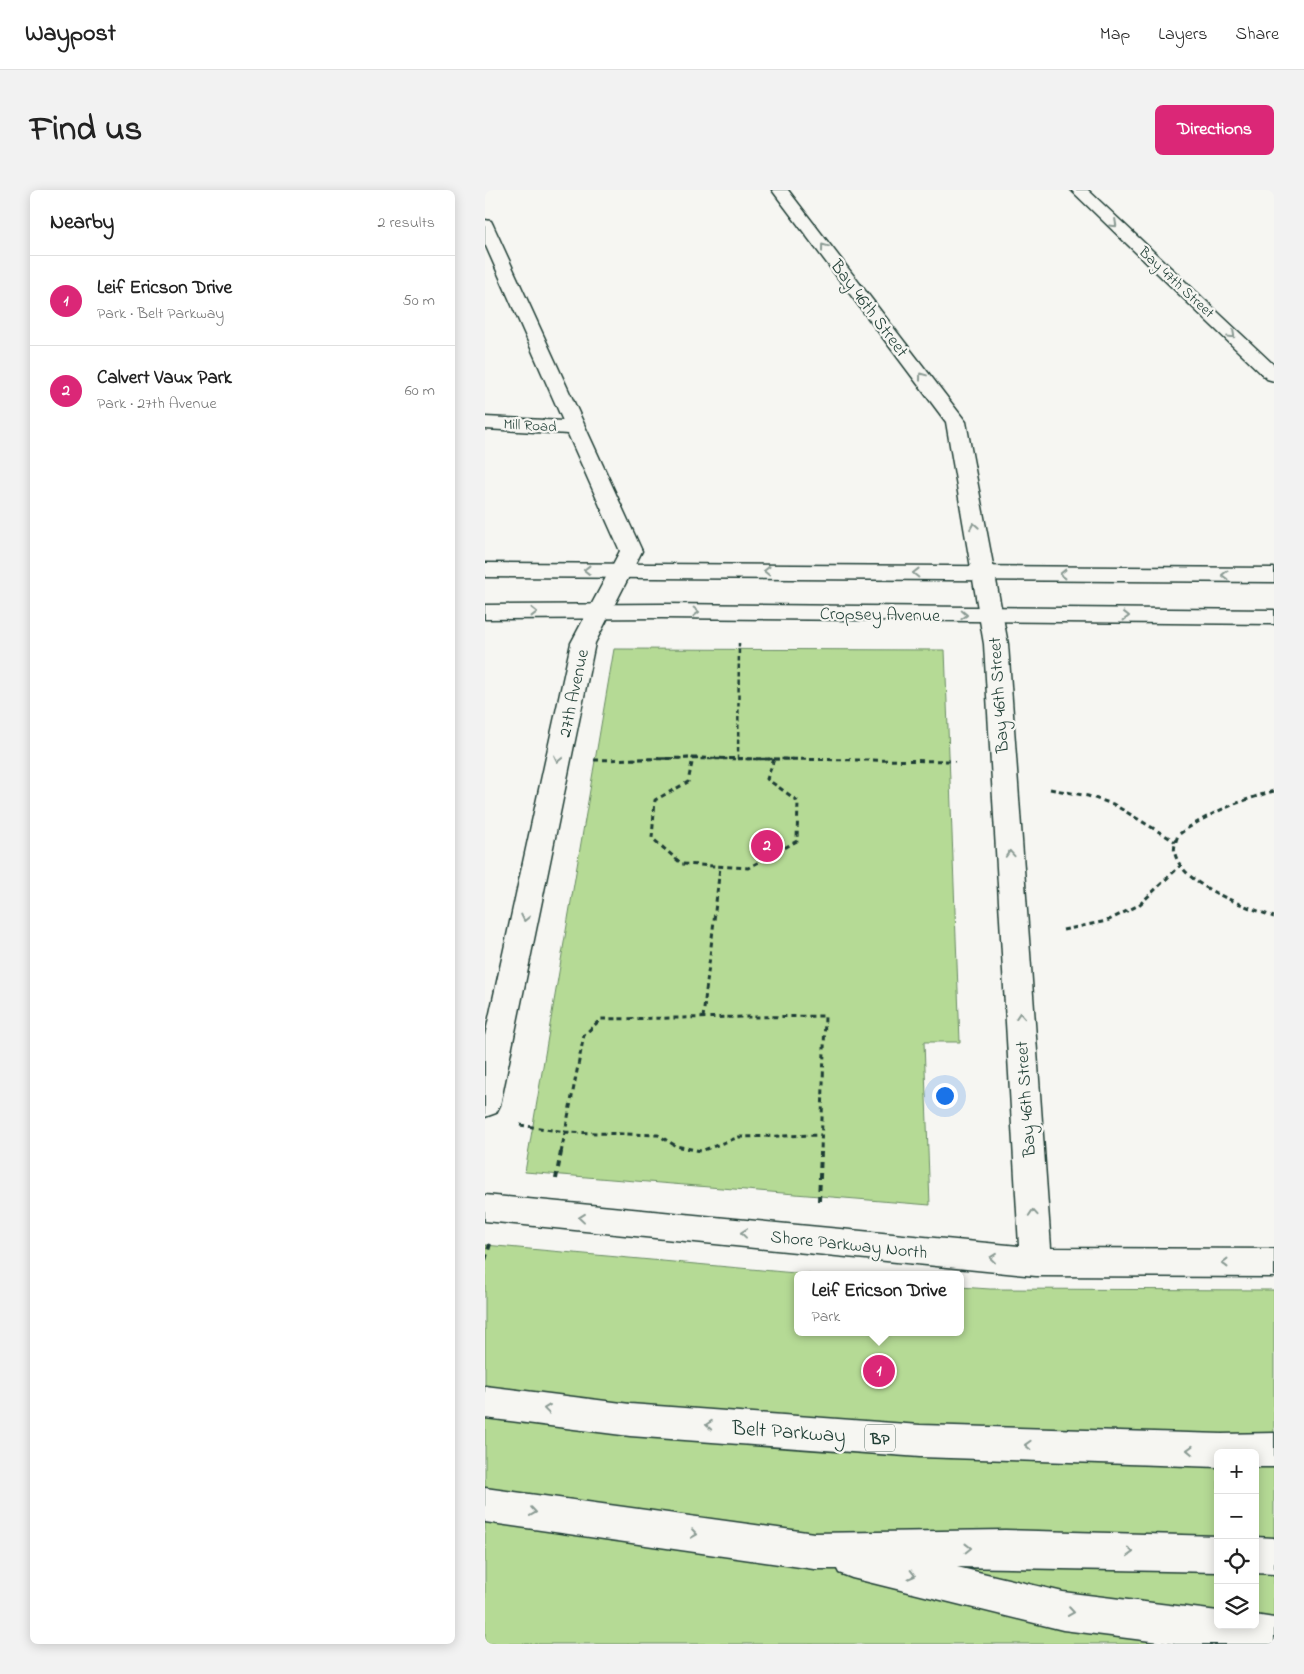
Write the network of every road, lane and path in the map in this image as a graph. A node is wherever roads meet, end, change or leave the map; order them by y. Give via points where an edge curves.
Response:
1 (780, 190) edge
2 (1079, 190) edge
3 (485, 225) edge
4 (1274, 375) edge
5 (485, 423) edge
6 (576, 428) junction
7 (485, 570) edge
8 (622, 570) junction
9 (982, 574) junction
10 (1274, 575) edge
11 (485, 612) edge
12 (599, 612) junction
13 (991, 616) junction
14 (1274, 617) edge
15 (739, 643) dead end
16 (693, 758) junction
17 (738, 759) junction
18 (774, 759) junction
19 (589, 760) dead end
20 (955, 761) dead end
21 (1050, 789) dead end
22 (1274, 791) edge
23 (1176, 842) junction
24 (1181, 865) junction
25 (720, 866) junction
26 (1274, 917) edge
27 (1063, 930) dead end
28 (703, 1018) junction
29 (485, 1105) edge
30 (519, 1125) dead end
31 (565, 1132) junction
32 (821, 1135) junction
33 (555, 1181) dead end
34 (819, 1201) dead end
35 (485, 1208) edge
36 (487, 1252) dead end
37 (485, 1260) edge
38 (1036, 1262) junction
39 (1274, 1263) edge
40 (485, 1402) edge
41 (1274, 1450) edge
42 (485, 1505) edge
43 (814, 1551) junction
44 (1214, 1554) edge
45 (1259, 1555) edge
46 (1274, 1556) edge
47 (1274, 1637) edge

9 -> 1 main road, Bay 46th Street via 957,422
2 -> 4 main road, Bay 47th Street
3 - 6 main road, 27th Avenue
5 - 6 main road, Mill Road
6 - 8 main road, 27th Avenue via 629,544 631,551
8 -> 7 main road
9 -> 8 main road
8 - 12 main road, 27th Avenue
10 -> 9 main road
9 - 13 main road, Bay 46th Street
11 -> 12 main road, Cropsey Avenue
12 -> 13 main road, Cropsey Avenue
12 -> 29 main road, 27th Avenue via 583,643
13 -> 14 main road, Cropsey Avenue
38 -> 13 main road, Bay 46th Street via 996,644
15 - 17 path
16 - 17 path
16 - 19 path
16 - 25 path via 688,782 655,800 652,838 682,864
17 - 18 path
18 - 20 path
18 - 25 path via 767,779 798,800 797,841 748,868
21 - 23 path via 1113,804
22 - 23 path via 1234,802 1201,817 1178,835
23 - 24 path via 1175,854
24 - 26 path via 1197,882
24 - 27 path via 1139,905 1107,920
25 - 28 path
28 - 31 path via 601,1019 584,1035
28 - 32 path via 825,1016
30 - 31 path
31 - 32 path via 659,1135 676,1146 701,1152 739,1136
31 - 33 path
32 - 34 path
38 -> 35 main road, Shore Parkway North
36 - 37 path
39 -> 38 main road, Shore Parkway North
41 -> 40 main road, Belt Parkway / BP via 920,1441 630,1420
42 -> 43 main road
43 -> 44 main road via 1005,1548
43 -> 47 main road via 1063,1612
45 - 46 main road

